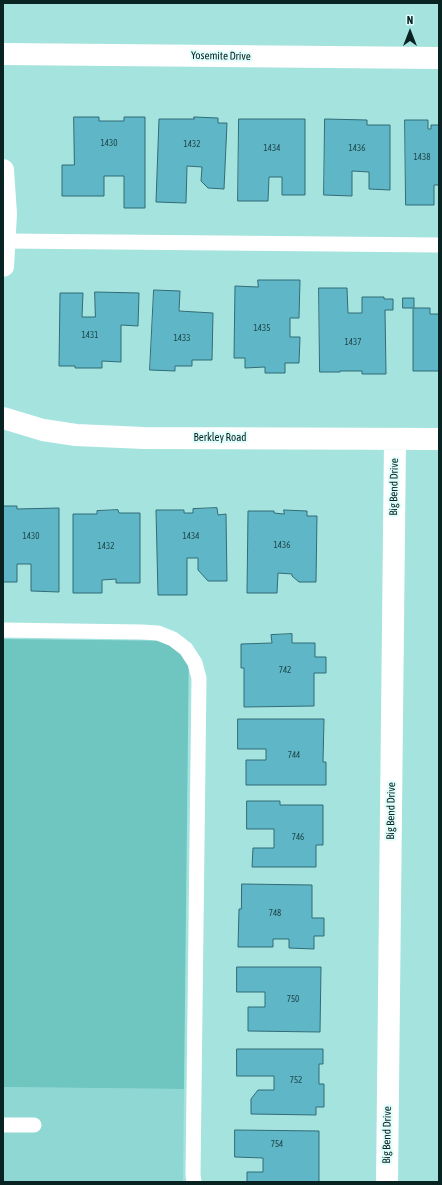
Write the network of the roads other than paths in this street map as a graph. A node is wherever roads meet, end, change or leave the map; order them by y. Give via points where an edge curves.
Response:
1 (3, 54) edge
2 (439, 58) edge
3 (3, 170) edge
4 (5, 241) junction
5 (439, 245) edge
6 (3, 266) edge
7 (3, 418) edge
8 (439, 439) edge
9 (395, 440) junction
10 (3, 630) edge
11 (3, 1125) edge
12 (34, 1125) dead end
13 (194, 1182) edge
14 (387, 1182) edge

1 - 2 street, Yosemite Drive
3 - 4 street
4 - 5 lane
4 - 6 street
7 - 9 street, Berkley Road via 43,430 76,435
8 - 9 street, Berkley Road
9 - 14 street, Big Bend Drive
10 - 13 lane via 158,633 173,639 186,649 195,662 199,686
11 - 12 lane

